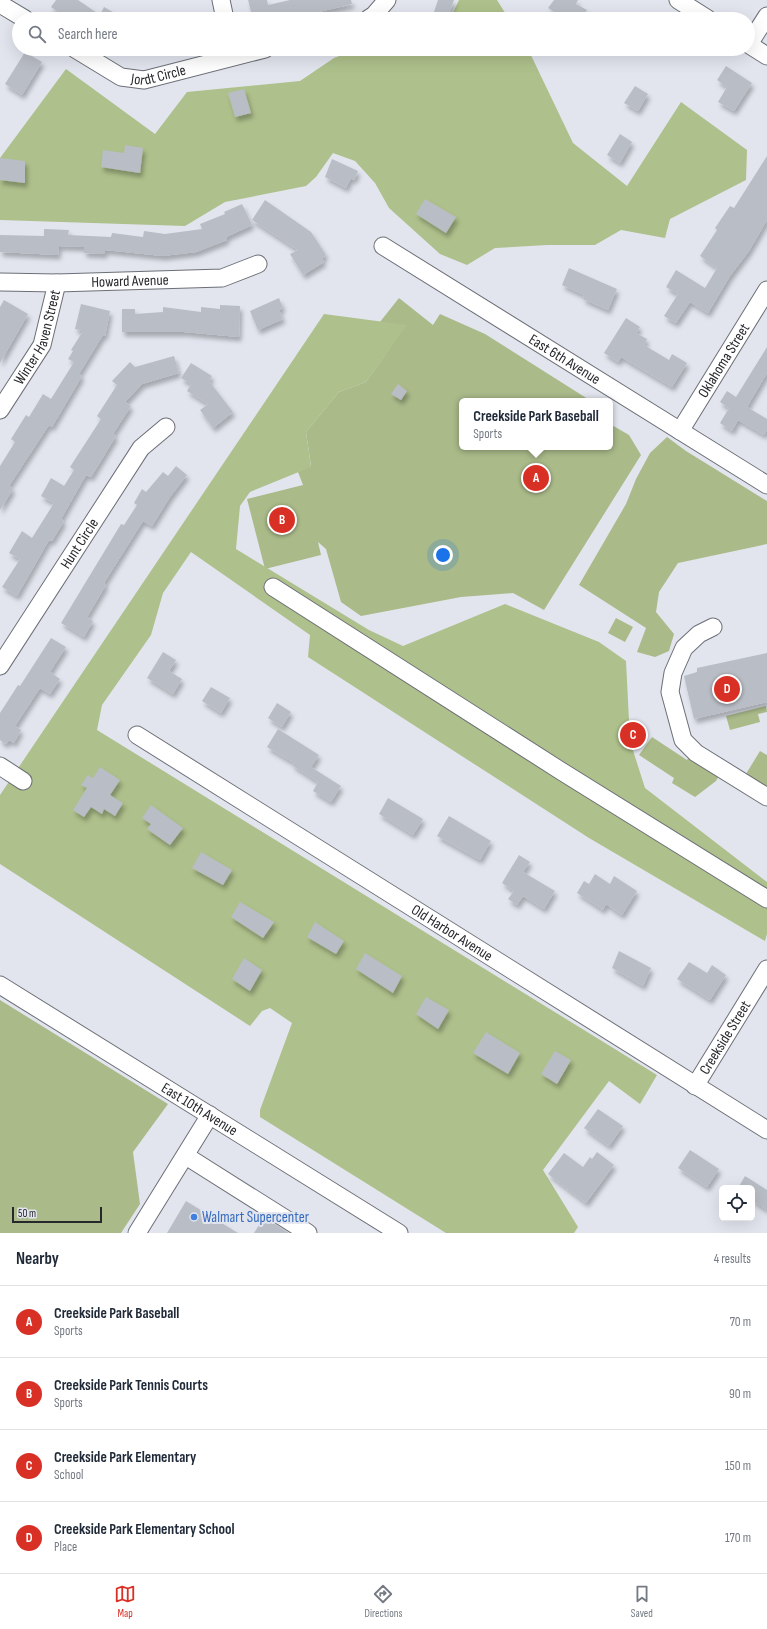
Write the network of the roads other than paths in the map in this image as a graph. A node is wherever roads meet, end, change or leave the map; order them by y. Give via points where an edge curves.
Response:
1 (221, 0) edge
2 (387, 0) edge
3 (678, 0) edge
4 (0, 4) edge
5 (13, 12) edge
6 (224, 12) edge
7 (377, 12) edge
8 (697, 12) edge
9 (767, 16) edge
10 (755, 34) edge
11 (755, 48) edge
12 (87, 56) edge
13 (222, 56) edge
14 (767, 56) edge
15 (383, 246) dead end
16 (258, 264) dead end
17 (0, 282) edge
18 (57, 283) junction
19 (767, 290) edge
20 (0, 410) edge
21 (166, 426) dead end
22 (680, 431) junction
23 (767, 485) edge
24 (272, 587) dead end
25 (713, 627) dead end
26 (0, 666) edge
27 (137, 735) dead end
28 (0, 766) edge
29 (23, 781) dead end
30 (767, 797) edge
31 (767, 899) edge
32 (767, 969) edge
33 (0, 985) edge
34 (695, 1086) junction
35 (210, 1115) junction
36 (767, 1130) edge
37 (186, 1156) junction
38 (137, 1233) edge
39 (308, 1233) edge
40 (399, 1233) edge

1 - 6 street
2 - 7 street
3 - 8 street
4 - 5 street
9 - 10 street
11 - 14 street
12 - 13 street, Jordt Circle via 121,77 144,80
15 - 22 street, East 6th Avenue
16 - 18 street, Howard Avenue via 222,278
17 - 18 street, Howard Avenue
18 - 20 street, Winter Haven Street via 42,345
19 - 22 street, Oklahoma Street
21 - 26 street, Hunt Circle via 141,448
22 - 23 street, East 6th Avenue
24 - 31 street
25 - 30 street via 699,634 684,648 673,673 670,692 683,740 696,752
27 - 34 street, Old Harbor Avenue
28 - 29 street
32 - 34 street, Creekside Street
33 - 35 street, East 10th Avenue
34 - 36 street, Old Harbor Avenue
35 - 37 street
35 - 40 street, East 10th Avenue
37 - 38 street
37 - 39 street

